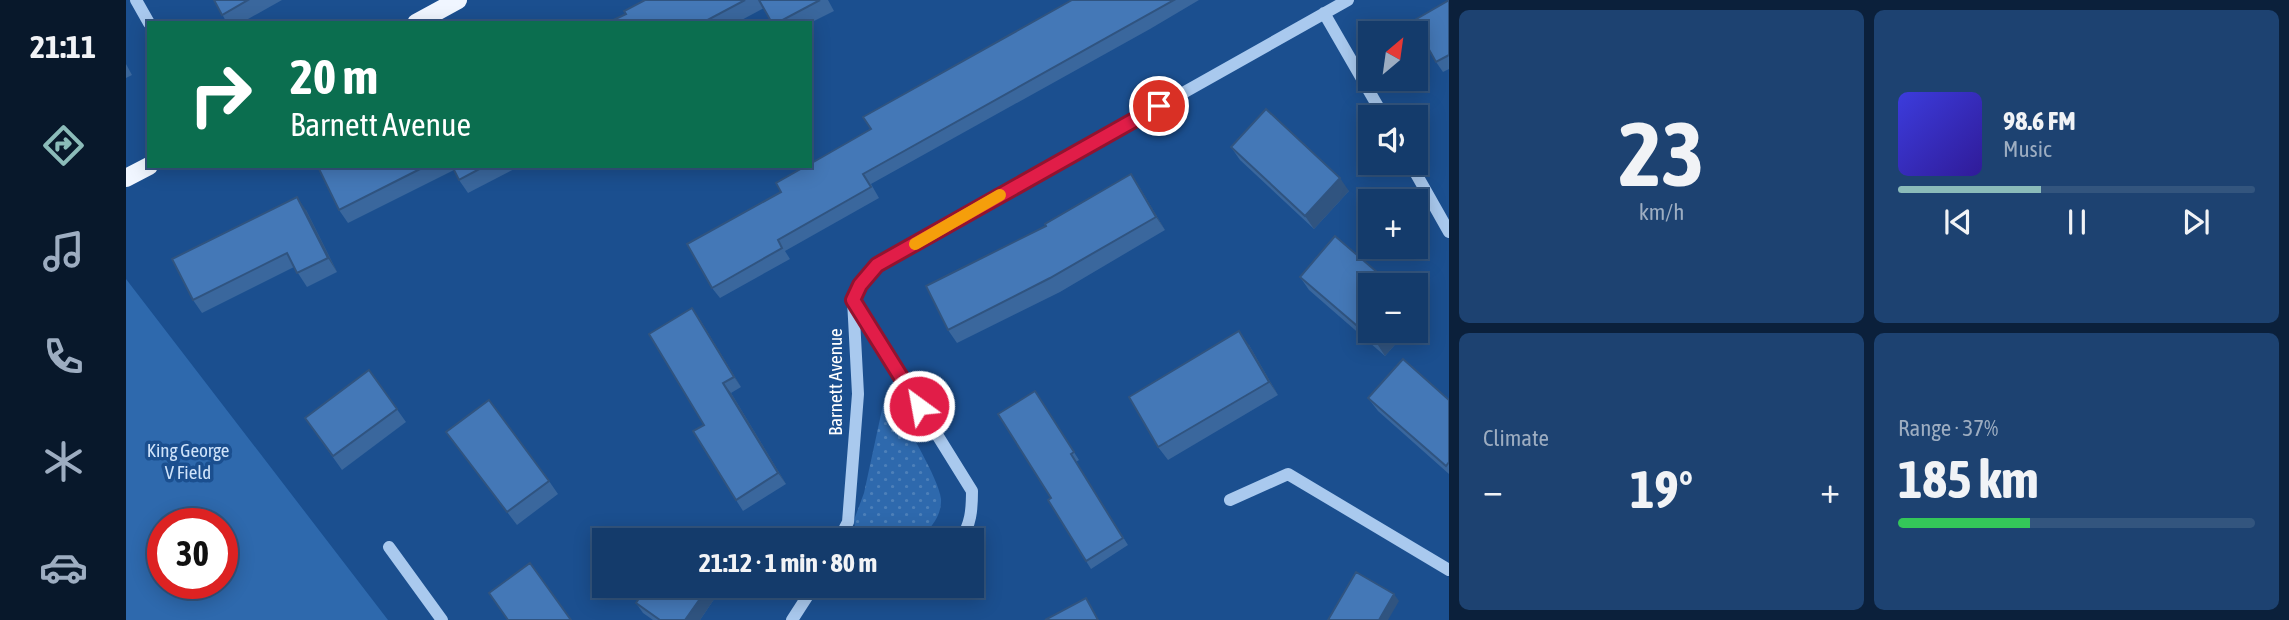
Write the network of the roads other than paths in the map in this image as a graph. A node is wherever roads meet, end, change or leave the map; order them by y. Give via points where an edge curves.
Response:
1 (136, 0) edge
2 (458, 0) edge
3 (1348, 0) edge
4 (1324, 13) junction
5 (148, 21) edge
6 (420, 21) edge
7 (1377, 105) edge
8 (147, 167) edge
9 (1417, 175) edge
10 (126, 178) edge
11 (1449, 232) edge
12 (853, 300) junction
13 (1230, 500) dead end
14 (845, 528) edge
15 (968, 528) edge
16 (389, 547) dead end
17 (1449, 570) edge
18 (806, 598) edge
19 (442, 620) edge
20 (792, 620) edge

1 - 5 street
2 - 6 main road
3 - 4 street
4 - 7 street
4 - 12 street via 877,265
8 - 10 main road
9 - 11 street
12 - 14 street, Barnett Avenue via 858,394
12 - 15 street via 972,491
13 - 17 street via 1288,474
16 - 19 street
18 - 20 street

